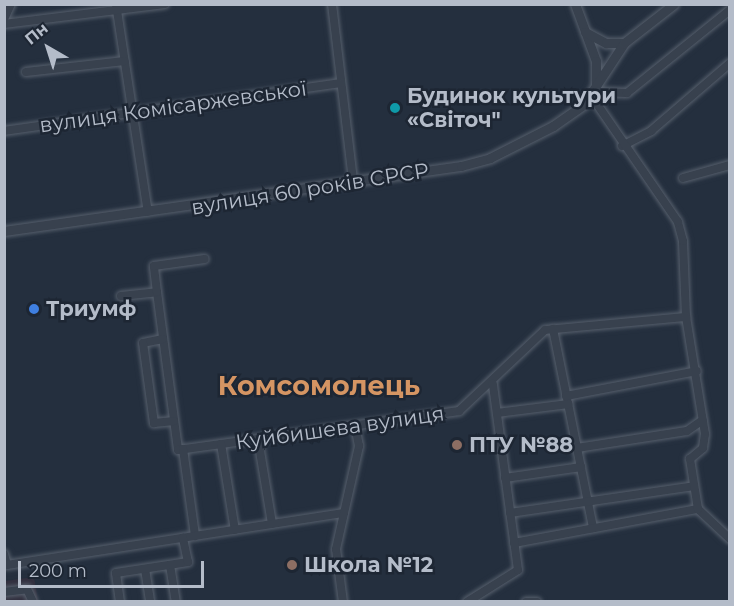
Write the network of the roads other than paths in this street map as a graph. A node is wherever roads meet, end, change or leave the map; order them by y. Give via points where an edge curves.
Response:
1 (11, 4) edge
2 (165, 4) edge
3 (332, 4) edge
4 (575, 4) edge
5 (674, 4) edge
6 (116, 7) edge
7 (729, 10) edge
8 (4, 21) edge
9 (585, 32) junction
10 (624, 43) junction
11 (124, 61) junction
12 (729, 63) edge
13 (26, 72) dead end
14 (341, 83) junction
15 (593, 95) junction
16 (132, 111) junction
17 (4, 131) edge
18 (622, 146) junction
19 (729, 165) edge
20 (684, 178) dead end
21 (353, 180) junction
22 (148, 212) junction
23 (4, 231) edge
24 (205, 259) dead end
25 (157, 292) junction
26 (121, 296) dead end
27 (686, 317) junction
28 (553, 329) junction
29 (163, 339) junction
30 (697, 371) junction
31 (492, 384) junction
32 (567, 400) junction
33 (497, 413) junction
34 (703, 420) junction
35 (174, 421) junction
36 (355, 426) junction
37 (258, 439) junction
38 (221, 444) junction
39 (577, 448) junction
40 (180, 450) junction
41 (581, 467) junction
42 (505, 478) junction
43 (694, 486) junction
44 (588, 501) junction
45 (698, 509) junction
46 (344, 513) junction
47 (510, 513) junction
48 (272, 524) junction
49 (593, 528) junction
50 (235, 530) junction
51 (195, 536) junction
52 (183, 538) junction
53 (729, 539) edge
54 (514, 543) junction
55 (4, 554) edge
56 (170, 565) junction
57 (145, 569) junction
58 (4, 592) edge
59 (33, 602) edge
60 (120, 602) edge
61 (150, 602) edge
62 (176, 602) edge
63 (343, 602) edge
64 (467, 602) edge
65 (525, 602) edge
66 (537, 602) edge

1 - 8 street
2 - 6 street
3 - 14 street
4 - 9 street
5 - 10 street
6 - 8 street
6 - 11 street
7 - 15 street via 627,93
9 - 10 street via 606,43
9 - 15 street via 597,61
10 - 15 street
11 - 13 street
11 - 16 street
12 - 18 street via 651,131
14 - 16 street, вулиця Комісаржевської
14 - 21 street
15 - 18 street
15 - 21 street, вулиця 60 років СРСР via 569,116 489,158 461,166
16 - 17 street, вулиця Комісаржевської
16 - 22 street
18 - 27 street via 678,222 683,241
19 - 20 street
21 - 22 street, вулиця 60 років СРСР
22 - 23 street, вулиця 60 років СРСР
24 - 25 street via 154,266
25 - 26 street
25 - 29 street
27 - 28 street
27 - 30 street
28 - 31 street, Куйбишева вулиця via 545,330
28 - 32 street
29 - 35 street
29 - 35 street via 143,343 154,423
30 - 32 street
30 - 34 street
31 - 33 street
31 - 36 street, Куйбишева вулиця via 459,411
32 - 33 street
32 - 39 street
33 - 42 street
34 - 39 street via 687,431
34 - 43 street via 704,447 690,459
35 - 40 street
36 - 37 street, Куйбишева вулиця
36 - 46 street via 359,446
37 - 38 street, Куйбишева вулиця
37 - 48 street
38 - 40 street, Куйбишева вулиця
38 - 50 street
39 - 41 street
40 - 51 street
41 - 42 street
41 - 44 street
42 - 47 street
43 - 44 street
43 - 45 street
44 - 47 street
44 - 49 street
45 - 49 street
45 - 53 street
46 - 48 street
46 - 63 street via 336,549
47 - 54 street
48 - 50 street
49 - 54 street
50 - 51 street
51 - 52 street
52 - 55 street via 7,565
52 - 56 street via 188,562
54 - 64 street via 518,570
56 - 57 street
56 - 62 street
57 - 60 street via 116,573
57 - 61 street
58 - 59 street via 27,589
65 - 66 street

